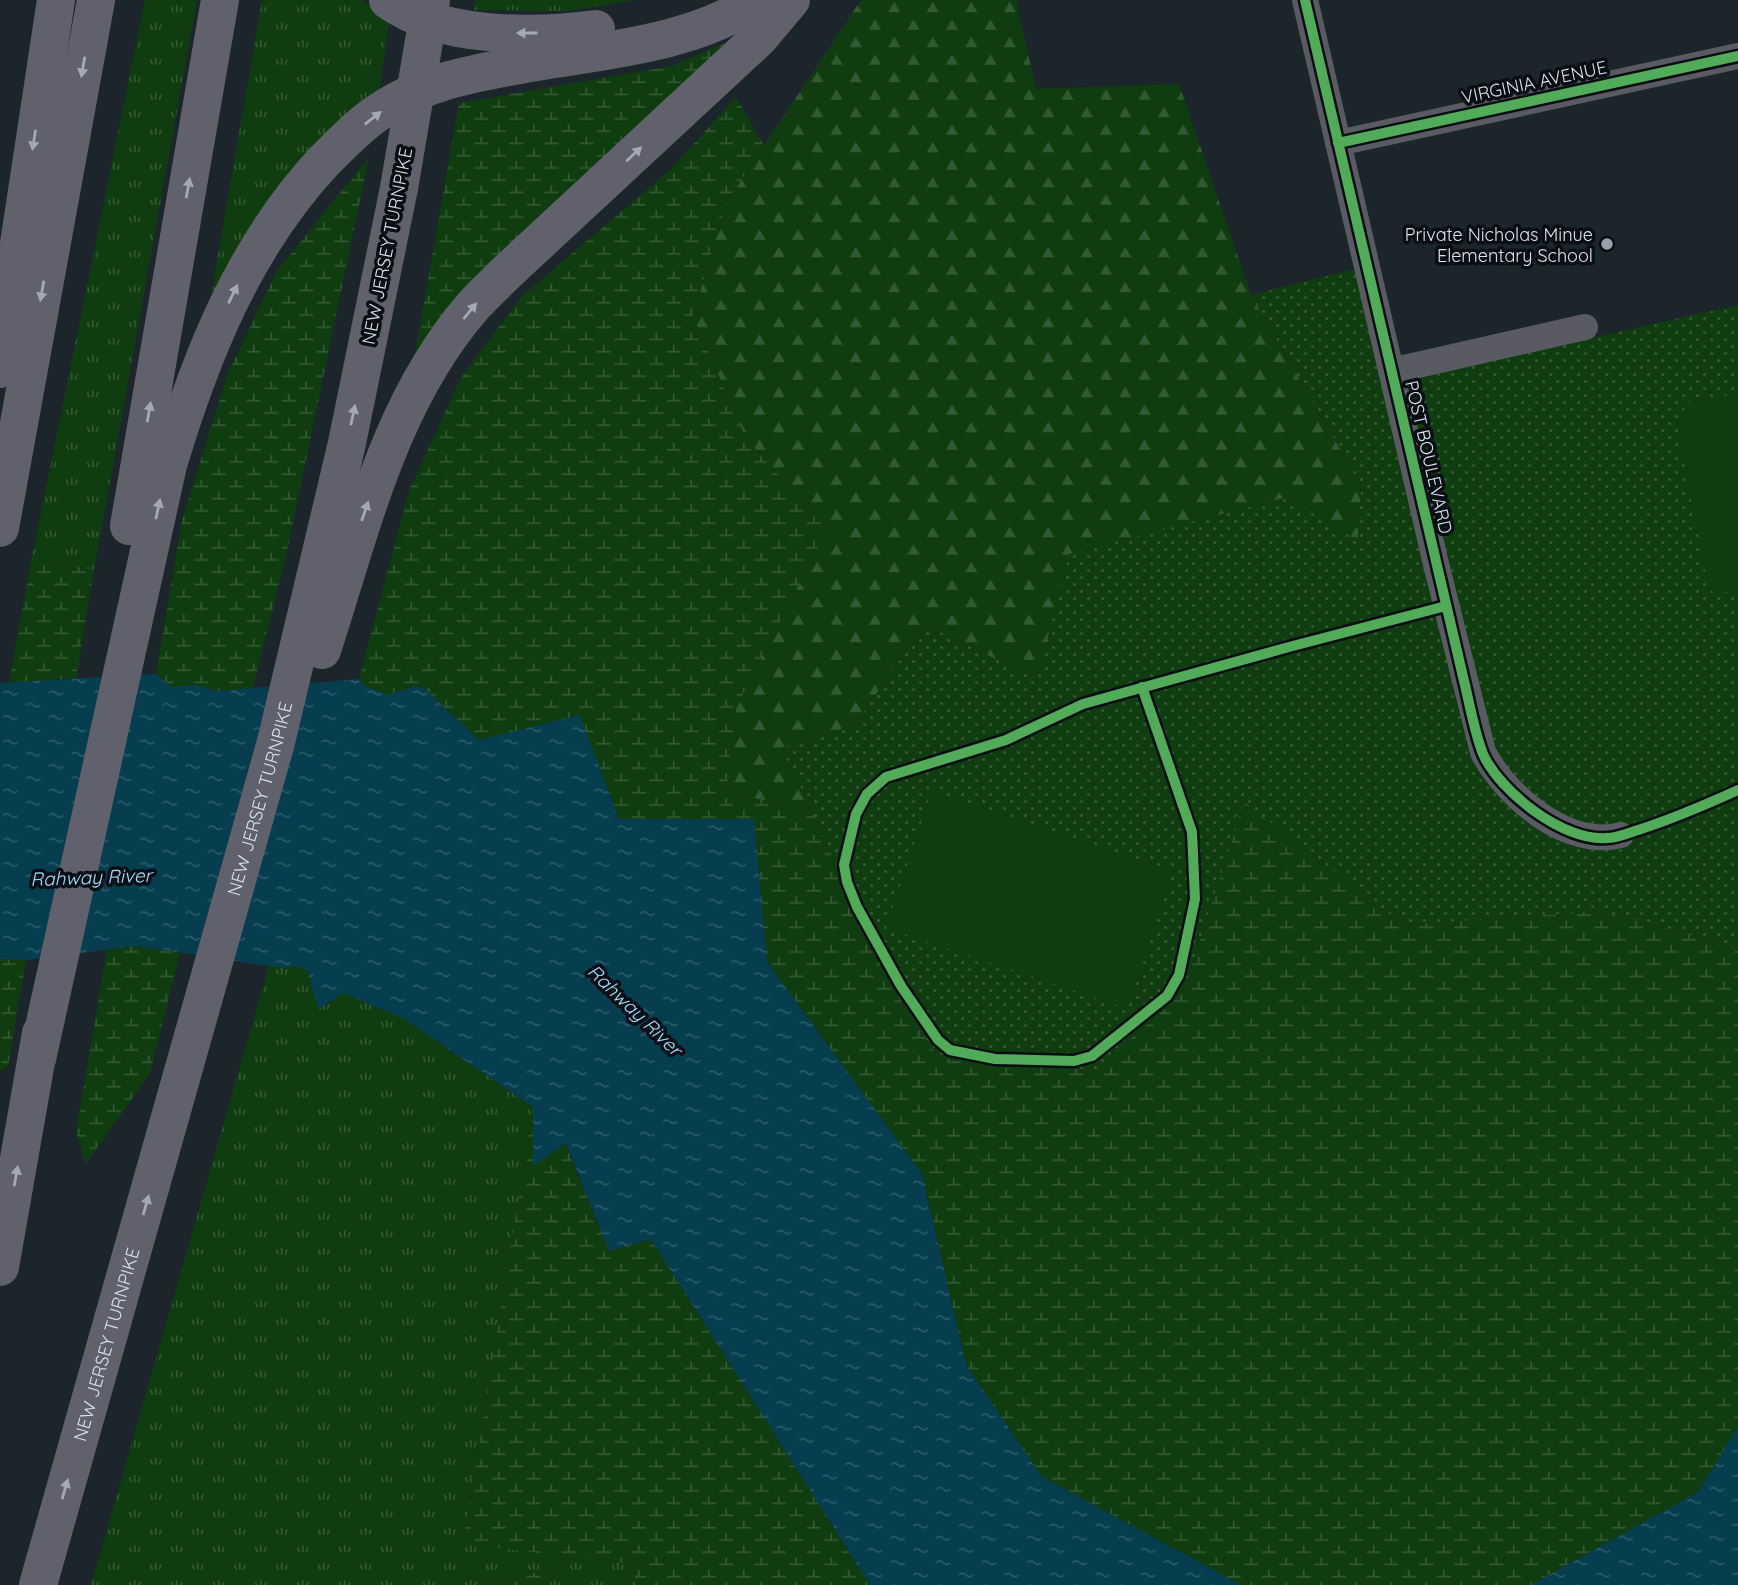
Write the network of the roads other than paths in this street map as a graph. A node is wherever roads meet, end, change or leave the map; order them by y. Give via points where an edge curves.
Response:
1 (56, 0) edge
2 (96, 0) edge
3 (220, 0) edge
4 (388, 0) edge
5 (431, 0) edge
6 (713, 0) edge
7 (758, 0) edge
8 (791, 0) edge
9 (1305, 0) edge
10 (1738, 56) edge
11 (1338, 143) junction
12 (1585, 327) dead end
13 (0, 369) edge
14 (1391, 371) junction
15 (0, 528) edge
16 (133, 576) junction
17 (331, 577) junction
18 (1621, 835) dead end
19 (0, 1267) edge
20 (38, 1585) edge

1 -> 13 highway
2 -> 15 highway
16 -> 3 highway
6 -> 4 highway via 613,27 564,33 475,30 430,20
17 -> 5 highway, NEW JERSEY TURNPIKE, bridge via 350,429
16 -> 7 highway via 197,377 236,287 281,214 342,143 380,111 426,88 471,74 662,39 706,27
17 -> 8 highway via 362,520 398,426 438,355 473,306 759,38
9 - 11 street, POST BOULEVARD
10 - 11 street, VIRGINIA AVENUE
11 - 14 street, POST BOULEVARD
12 - 14 street
14 - 18 street, POST BOULEVARD via 1483,752 1491,769 1510,791 1553,823 1592,838
19 -> 16 highway
20 -> 17 highway, NEW JERSEY TURNPIKE

